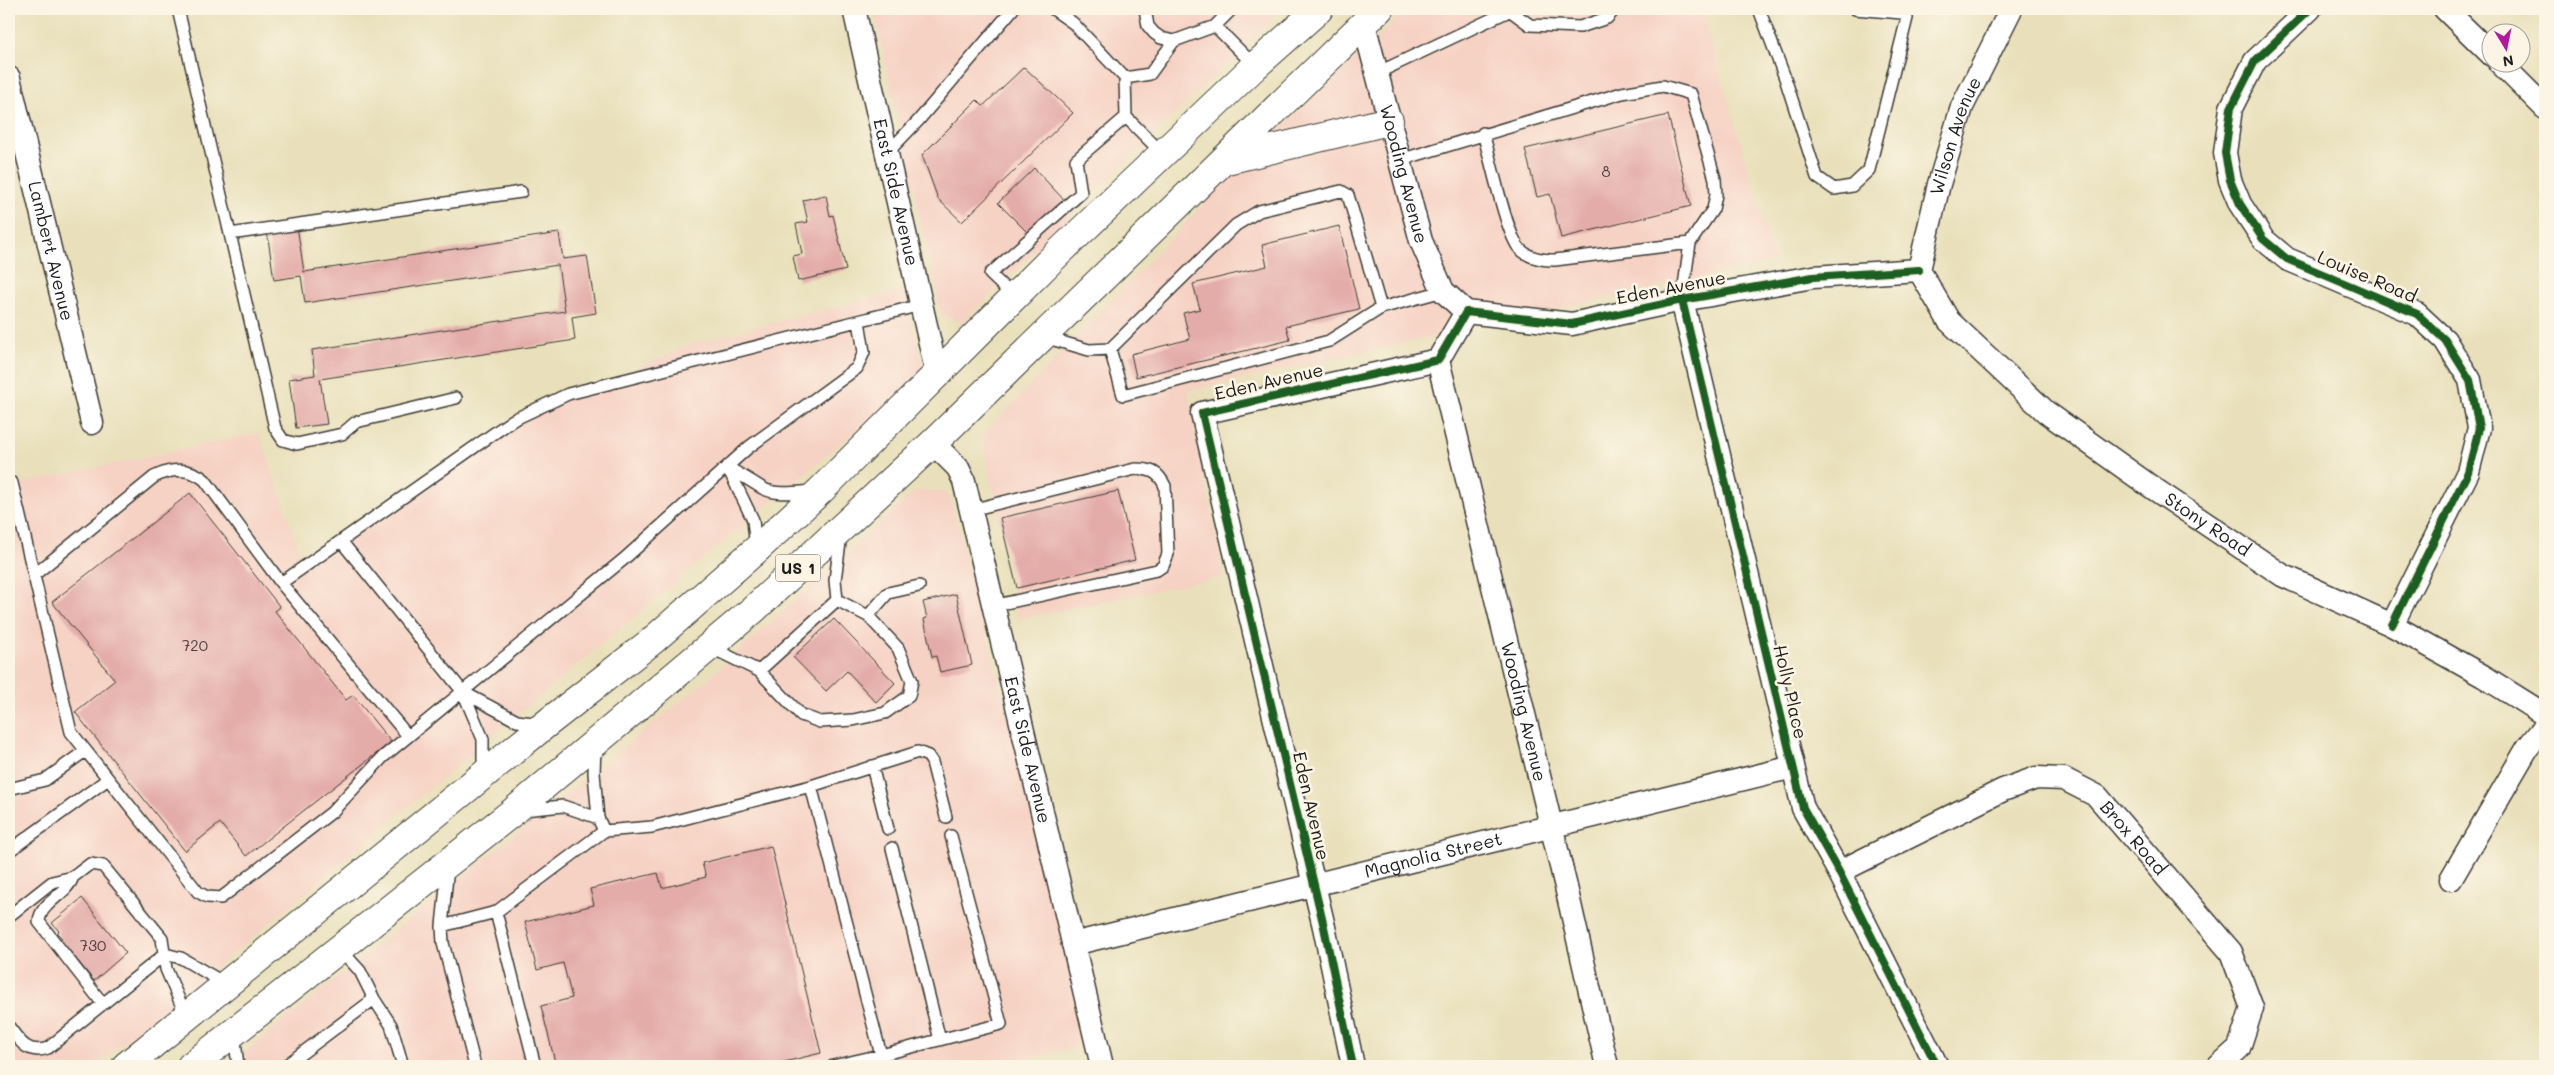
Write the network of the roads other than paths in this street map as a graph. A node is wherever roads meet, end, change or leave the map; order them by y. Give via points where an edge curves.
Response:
1 (178, 9) edge
2 (854, 9) edge
3 (1012, 9) edge
4 (1053, 9) edge
5 (1145, 9) edge
6 (1232, 9) edge
7 (1319, 9) edge
8 (1615, 9) edge
9 (1759, 9) edge
10 (1855, 9) edge
11 (2011, 9) edge
12 (2310, 9) edge
13 (2445, 9) edge
14 (1509, 10) edge
15 (1371, 16) edge
16 (1215, 26) junction
17 (1174, 41) junction
18 (2482, 45) edge
19 (1255, 66) junction
20 (2509, 72) edge
21 (1377, 73) junction
22 (9, 78) edge
23 (1125, 78) junction
24 (2545, 108) edge
25 (1126, 116) junction
26 (1389, 121) junction
27 (1483, 133) junction
28 (887, 153) junction
29 (1163, 154) junction
30 (1400, 160) junction
31 (1221, 162) junction
32 (522, 192) dead end
33 (230, 234) junction
34 (1690, 243) junction
35 (1919, 270) junction
36 (1443, 291) junction
37 (1014, 297) junction
38 (1682, 300) junction
39 (921, 305) junction
40 (1381, 308) junction
41 (1466, 312) junction
42 (859, 321) junction
43 (1043, 336) junction
44 (1110, 349) junction
45 (1438, 360) junction
46 (937, 374) junction
47 (456, 398) dead end
48 (92, 423) dead end
49 (933, 443) junction
50 (728, 468) junction
51 (12, 483) dead end
52 (820, 491) junction
53 (971, 510) junction
54 (842, 528) junction
55 (341, 541) junction
56 (757, 549) junction
57 (34, 575) junction
58 (281, 583) junction
59 (919, 586) dead end
60 (837, 600) junction
61 (992, 606) junction
62 (868, 616) junction
63 (2392, 625) junction
64 (710, 647) junction
65 (760, 671) junction
66 (463, 692) junction
67 (2545, 715) edge
68 (546, 724) junction
69 (2545, 726) edge
70 (408, 736) junction
71 (595, 743) junction
72 (85, 751) junction
73 (872, 766) junction
74 (1793, 768) junction
75 (483, 776) junction
76 (108, 780) junction
77 (811, 786) junction
78 (9, 790) edge
79 (514, 811) junction
80 (946, 817) dead end
81 (598, 818) junction
82 (1552, 826) junction
83 (888, 829) dead end
84 (604, 832) junction
85 (951, 836) dead end
86 (892, 848) dead end
87 (9, 851) edge
88 (449, 860) junction
89 (1839, 872) junction
90 (73, 877) junction
91 (2451, 879) dead end
92 (1314, 885) junction
93 (496, 912) junction
94 (9, 916) edge
95 (442, 926) junction
96 (1073, 944) junction
97 (340, 949) junction
98 (165, 954) junction
99 (227, 985) junction
100 (374, 999) junction
101 (103, 1004) junction
102 (187, 1017) junction
103 (9, 1027) edge
104 (234, 1032) junction
105 (940, 1040) junction
106 (881, 1055) junction
107 (126, 1066) edge
108 (191, 1066) edge
109 (238, 1066) edge
110 (285, 1066) edge
111 (403, 1066) edge
112 (475, 1066) edge
113 (535, 1066) edge
114 (833, 1066) edge
115 (1102, 1066) edge
116 (1353, 1066) edge
117 (1607, 1066) edge
118 (1936, 1066) edge
119 (2219, 1066) edge

1 - 33 lane
2 - 28 street, East Side Avenue
3 - 28 lane via 918,122
4 - 23 lane via 1073,23
5 - 17 lane via 1148,26 1154,34
6 - 16 lane
7 - 19 highway, US 1
8 - 14 lane via 1607,18 1580,27 1530,25
9 - 10 lane via 1817,176 1834,189 1852,186 1870,170 1907,18 1902,13
11 - 35 street, Wilson Avenue via 1962,107 1939,184
12 - 63 street, Louise Road via 2255,60 2230,108 2226,153 2230,180 2240,204 2263,239 2287,259 2417,314 2445,340 2470,380 2480,428 2468,472
13 - 18 street
14 - 21 lane
15 - 21 street, Wooding Avenue
15 - 31 highway, US 1
16 - 17 lane
16 - 19 lane
17 - 23 lane via 1150,74
19 - 29 highway, US 1
20 - 24 street
21 - 26 street, Wooding Avenue
22 - 48 street, Lambert Avenue
23 - 25 lane
25 - 29 lane
25 - 37 lane via 1076,160 1081,193 990,274
26 - 30 street, Wooding Avenue
26 - 31 highway
27 - 30 lane
27 - 34 lane via 1507,218 1519,247 1527,254 1549,260
27 - 34 lane via 1622,93 1663,86 1691,94 1715,179 1716,195 1713,209
28 - 39 street, East Side Avenue
29 - 37 highway, US 1
30 - 36 street, Wooding Avenue via 1421,240
31 - 43 highway, US 1
32 - 33 lane
33 - 47 lane via 276,428 283,440 297,444 342,434 356,422
34 - 38 lane
35 - 38 street, Eden Avenue via 1813,276
35 - 63 street, Stony Road via 1949,321 2046,412 2220,536 2282,575
36 - 40 lane
36 - 41 street, Wooding Avenue
37 - 46 highway, US 1
38 - 41 street, Eden Avenue via 1572,324
38 - 74 street, Holly Place
39 - 42 lane
39 - 46 street, East Side Avenue
40 - 44 lane via 1329,341 1123,395
40 - 44 lane via 1348,195 1341,191 1259,211 1247,217
41 - 45 street
42 - 50 lane via 864,352 857,368 749,447
42 - 55 lane via 568,394 514,420
43 - 44 lane via 1089,350
43 - 49 highway, US 1
45 - 82 street, Wooding Avenue
45 - 92 street, Eden Avenue via 1202,413
46 - 52 highway, US 1
49 - 53 street, East Side Avenue via 961,473
49 - 54 highway, US 1
50 - 52 lane via 763,489 775,492
50 - 56 lane via 753,520
50 - 66 lane via 618,565
51 - 57 lane
52 - 56 highway, US 1
53 - 61 street, East Side Avenue
53 - 61 lane via 1135,469 1153,471 1165,486 1168,554 1163,566 1157,570
54 - 60 lane via 835,580
54 - 64 highway, US 1
55 - 58 lane
55 - 66 lane
56 - 68 highway, US 1 via 652,641
57 - 58 lane via 154,477 181,470 205,480
57 - 72 lane via 70,732
58 - 70 lane
59 - 62 lane via 888,593
60 - 62 lane
60 - 65 lane
61 - 96 street, East Side Avenue
62 - 65 lane via 898,648 912,681 909,696 885,713 853,720 820,722 801,715
63 - 67 street, Stony Road
64 - 65 lane
64 - 71 highway, US 1
66 - 68 lane via 517,721
66 - 70 lane
66 - 75 lane via 483,739
68 - 75 highway, US 1
69 - 91 street via 2528,747
70 - 76 lane via 383,757 332,812 221,898 207,897 198,892
71 - 79 highway, US 1
71 - 81 lane
72 - 76 lane
72 - 78 lane via 45,780
73 - 77 lane
73 - 80 lane via 914,752 925,754 932,762
73 - 83 lane
74 - 82 street, Magnolia Street
74 - 89 street, Holly Place via 1803,808
75 - 99 highway, US 1
76 - 87 lane
77 - 84 lane via 652,827
77 - 106 lane
79 - 81 lane via 563,806
79 - 88 highway, US 1
81 - 84 lane
82 - 92 street, Magnolia Street
82 - 117 street, Wooding Avenue
84 - 93 lane
85 - 105 lane via 1001,1024
86 - 105 lane
88 - 95 lane
88 - 97 highway, US 1
89 - 118 street, Holly Place
89 - 119 street, Brox Road via 2002,790 2036,778 2064,779 2097,796 2231,952 2252,1008 2240,1048
90 - 94 lane via 52,882
90 - 98 lane via 90,864 105,868 162,938
90 - 101 lane via 70,886 42,910 39,922
92 - 96 street, Magnolia Street
92 - 116 street, Eden Avenue
93 - 95 lane
93 - 113 lane
95 - 112 lane via 443,943
96 - 115 street, East Side Avenue
97 - 100 lane via 360,971
97 - 104 highway, US 1
98 - 99 lane via 181,958
98 - 101 lane
98 - 102 lane via 166,969
99 - 102 highway, US 1
100 - 110 lane
100 - 111 lane via 390,1025
101 - 103 lane via 40,1051 25,1047
102 - 107 highway, US 1
104 - 108 highway, US 1
104 - 109 lane
105 - 106 lane
106 - 114 lane

